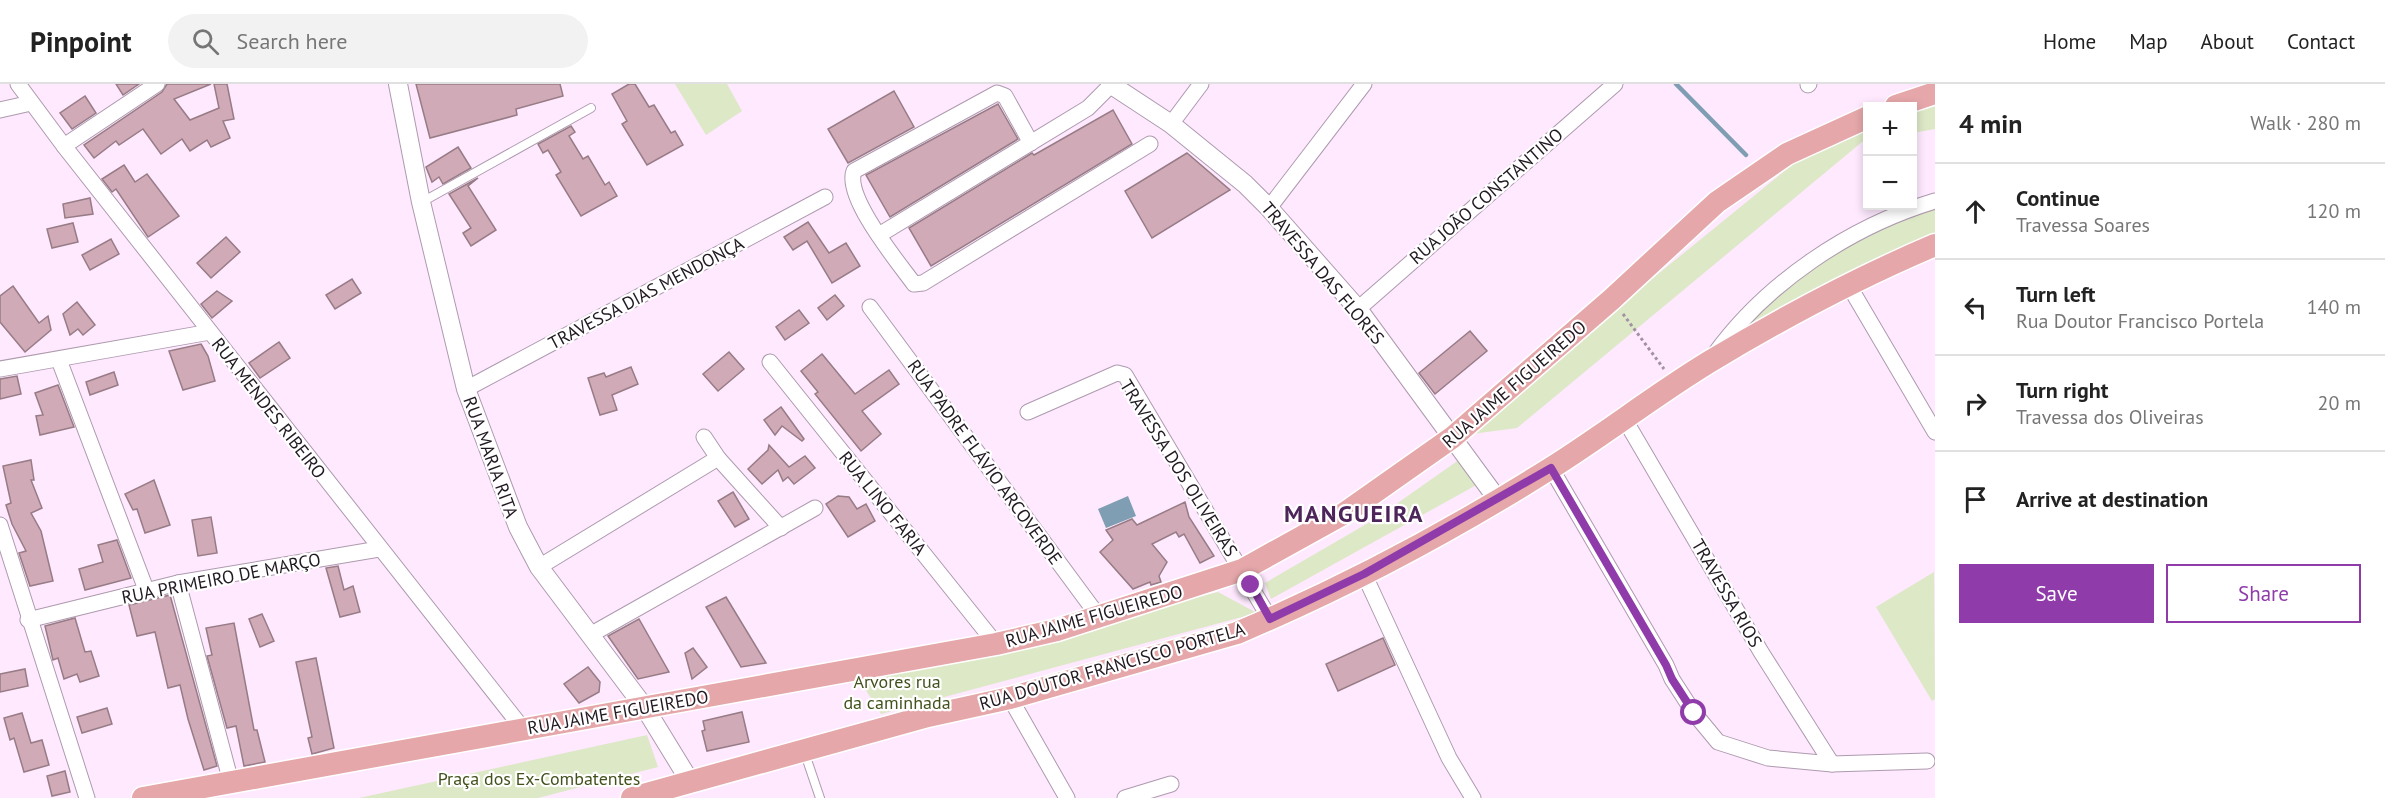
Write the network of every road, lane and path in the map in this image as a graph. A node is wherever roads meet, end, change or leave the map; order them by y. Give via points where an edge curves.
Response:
1 (18, 84) edge
2 (157, 84) edge
3 (398, 84) edge
4 (1110, 84) edge
5 (1202, 84) edge
6 (1364, 84) edge
7 (1615, 84) edge
8 (1935, 93) edge
9 (1908, 102) edge
10 (31, 103) junction
11 (591, 108) dead end
12 (0, 110) edge
13 (1863, 119) edge
14 (1171, 124) junction
15 (1031, 143) junction
16 (1150, 144) dead end
17 (64, 146) junction
18 (825, 197) dead end
19 (1935, 201) edge
20 (421, 202) junction
21 (1269, 207) junction
22 (879, 235) junction
23 (1935, 245) edge
24 (1848, 284) junction
25 (1612, 299) junction
26 (870, 307) dead end
27 (1358, 309) junction
28 (210, 332) junction
29 (59, 360) junction
30 (770, 362) dead end
31 (1708, 362) junction
32 (0, 369) edge
33 (1676, 385) junction
34 (466, 389) junction
35 (1028, 412) dead end
36 (1625, 420) junction
37 (1935, 432) edge
38 (704, 437) dead end
39 (1453, 437) junction
40 (718, 458) junction
41 (1551, 468) junction
42 (1498, 500) junction
43 (815, 508) dead end
44 (0, 525) edge
45 (781, 528) junction
46 (379, 549) junction
47 (539, 567) junction
48 (1242, 570) junction
49 (1364, 574) junction
50 (178, 583) junction
51 (147, 592) junction
52 (1099, 617) junction
53 (1270, 619) junction
54 (28, 620) junction
55 (590, 635) junction
56 (996, 644) junction
57 (1010, 698) junction
58 (645, 708) junction
59 (523, 729) junction
60 (804, 750) junction
61 (1927, 761) dead end
62 (1832, 764) junction
63 (231, 782) junction
64 (691, 783) junction
65 (1171, 784) dead end
66 (87, 798) edge
67 (143, 798) edge
68 (632, 798) edge
69 (820, 798) edge
70 (1067, 798) edge
71 (1125, 798) edge
72 (1473, 798) edge

1 - 10 street, RUA MENDES RIBEIRO
2 - 17 street
3 - 20 street, RUA MARIA RITA
4 - 14 street, TRAVESSA DAS FLORES
4 - 15 street via 1088,108
5 - 14 street
6 - 21 street
7 - 27 street, RUA JOÃO CONSTANTINO
8 - 9 main road
10 - 12 street
10 - 17 street, RUA MENDES RIBEIRO
11 - 20 lane
13 - 25 main road, RUA JAIME FIGUEIREDO via 1803,145 1754,175 1717,202
14 - 21 street, TRAVESSA DAS FLORES
15 - 22 street
15 - 22 street via 1005,96 997,93 854,171 853,188
16 - 22 street via 923,283 915,284
17 - 28 street, RUA MENDES RIBEIRO
18 - 34 street, TRAVESSA DIAS MENDONÇA
19 - 31 street via 1902,211 1839,243 1774,289 1753,307
20 - 34 street, RUA MARIA RITA
21 - 27 street, TRAVESSA DAS FLORES
23 - 24 main road, RUA DOUTOR FRANCISCO PORTELA
24 - 31 main road, RUA DOUTOR FRANCISCO PORTELA
24 - 37 street
25 - 33 path
25 - 39 main road, RUA JAIME FIGUEIREDO
26 - 52 street, RUA PADRE FLÁVIO ARCOVERDE
27 - 39 street, TRAVESSA DAS FLORES
28 - 29 street
28 - 46 street, RUA MENDES RIBEIRO
29 - 32 street
29 - 51 street
30 - 56 street, RUA LINO FARIA
31 - 33 main road, RUA DOUTOR FRANCISCO PORTELA
33 - 36 main road, RUA DOUTOR FRANCISCO PORTELA
34 - 47 street, RUA MARIA RITA via 518,527
35 - 48 street, TRAVESSA DOS OLIVEIRAS via 1117,373 1125,375
36 - 41 main road, RUA DOUTOR FRANCISCO PORTELA
36 - 62 street, TRAVESSA RIOS via 1761,652
38 - 40 street
39 - 42 street, TRAVESSA DAS FLORES
39 - 48 main road, RUA JAIME FIGUEIREDO via 1345,513
40 - 45 street
40 - 47 street
41 - 42 main road, RUA DOUTOR FRANCISCO PORTELA
41 - 62 street via 1672,679 1718,742 1768,758
42 - 49 main road, RUA DOUTOR FRANCISCO PORTELA
43 - 45 street
44 - 54 street
45 - 55 street
46 - 50 street, RUA PRIMEIRO DE MARÇO
46 - 59 street, RUA MENDES RIBEIRO
47 - 55 street, RUA MARIA RITA
48 - 52 main road, RUA JAIME FIGUEIREDO
48 - 53 street, TRAVESSA DOS OLIVEIRAS
49 - 53 main road, RUA DOUTOR FRANCISCO PORTELA
49 - 72 street via 1449,758
50 - 51 street, RUA PRIMEIRO DE MARÇO
50 - 63 street
51 - 54 street, RUA PRIMEIRO DE MARÇO
52 - 56 main road, RUA JAIME FIGUEIREDO
53 - 57 main road, RUA DOUTOR FRANCISCO PORTELA via 1238,633
54 - 66 street
55 - 58 street, RUA MARIA RITA
56 - 58 main road, RUA JAIME FIGUEIREDO
57 - 60 main road, RUA DOUTOR FRANCISCO PORTELA
57 - 70 street
58 - 59 main road, RUA JAIME FIGUEIREDO
58 - 64 street, RUA MARIA RITA
59 - 63 main road, RUA JAIME FIGUEIREDO
60 - 64 main road, RUA DOUTOR FRANCISCO PORTELA
60 - 69 lane
61 - 62 street
63 - 67 main road, RUA JAIME FIGUEIREDO
64 - 68 main road, RUA DOUTOR FRANCISCO PORTELA
65 - 71 street

